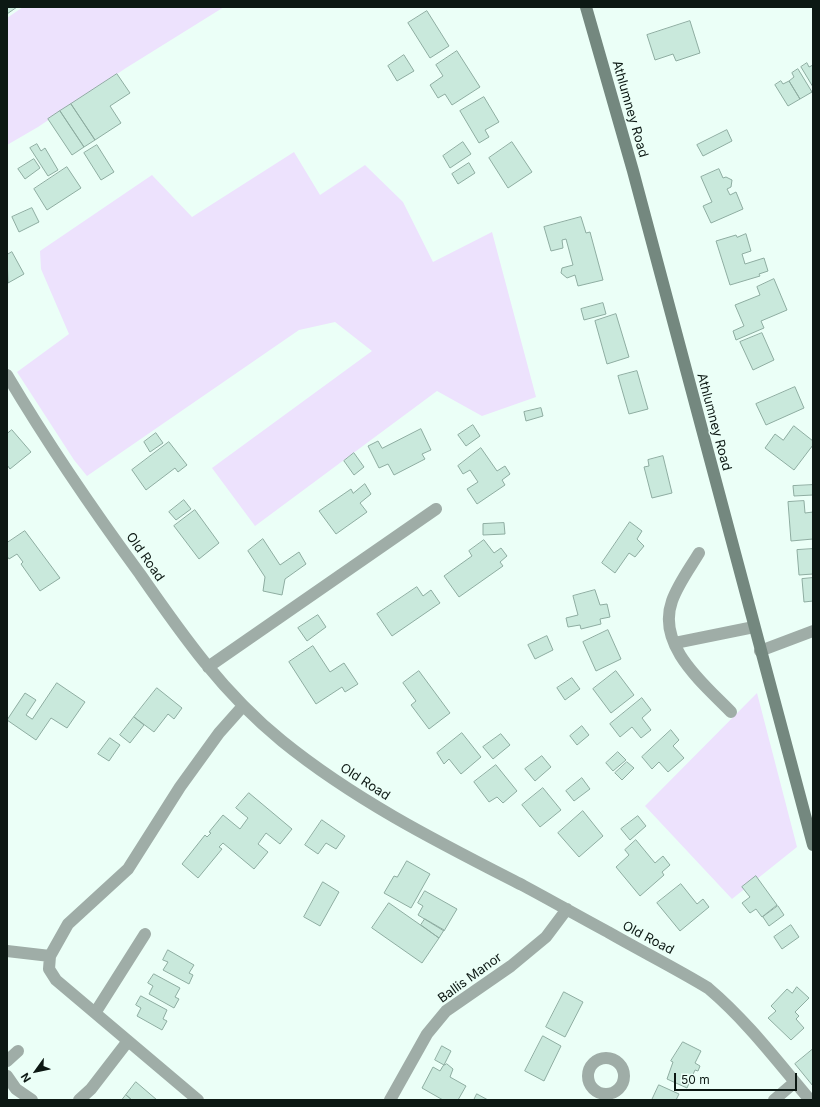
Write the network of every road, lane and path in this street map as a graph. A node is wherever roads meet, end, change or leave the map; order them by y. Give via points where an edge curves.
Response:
1 (586, 7) edge
2 (7, 375) edge
3 (436, 509) dead end
4 (699, 552) dead end
5 (754, 627) junction
6 (813, 631) edge
7 (675, 643) junction
8 (760, 651) junction
9 (208, 667) junction
10 (243, 706) junction
11 (731, 712) dead end
12 (813, 845) edge
13 (567, 909) junction
14 (145, 934) dead end
15 (7, 951) edge
16 (50, 956) junction
17 (95, 1013) junction
18 (128, 1041) junction
19 (18, 1051) dead end
20 (7, 1061) edge
21 (7, 1076) edge
22 (795, 1082) junction
23 (32, 1100) edge
24 (79, 1100) edge
25 (198, 1100) edge
26 (390, 1100) edge
27 (774, 1100) edge
28 (810, 1100) edge

1 - 5 main road, Athlumney Road via 633,171
2 - 9 street, Old Road via 80,489 176,626
3 - 9 street
4 - 7 street via 671,602 670,630
5 - 7 street
5 - 8 main road, Athlumney Road
6 - 8 street
7 - 11 street via 689,668
8 - 12 main road, Athlumney Road
9 - 10 street, Old Road
10 - 13 street, Old Road via 282,741 374,805 421,833
10 - 16 street via 219,733 180,787 128,869 68,924
13 - 22 street, Old Road via 708,988 745,1023
13 - 26 street, Ballis Manor via 546,937 511,966 446,1012 427,1034
14 - 17 street
15 - 16 street
16 - 17 street via 49,969 56,980
17 - 18 street
18 - 24 street via 91,1090
18 - 25 street
19 - 20 street
21 - 23 street via 16,1089
22 - 27 street
22 - 28 street, Old Road

